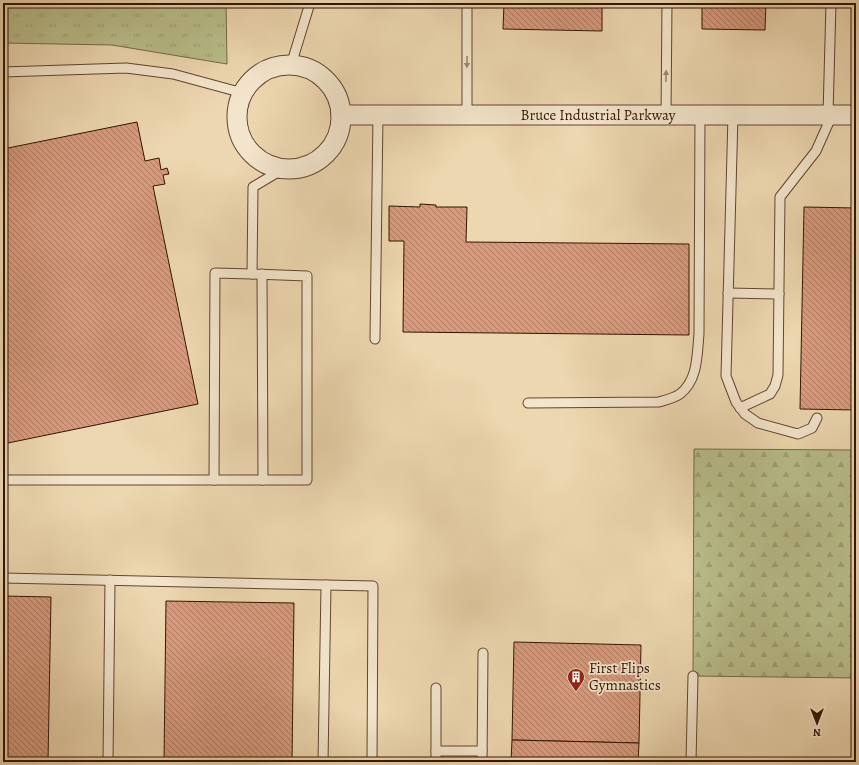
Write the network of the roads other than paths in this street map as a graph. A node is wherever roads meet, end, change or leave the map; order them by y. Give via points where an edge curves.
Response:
1 (310, 3) edge
2 (467, 3) edge
3 (667, 3) edge
4 (831, 3) edge
5 (291, 65) junction
6 (3, 72) edge
7 (242, 93) junction
8 (341, 115) junction
9 (378, 115) junction
10 (467, 115) junction
11 (666, 115) junction
12 (700, 115) junction
13 (733, 115) junction
14 (830, 115) junction
15 (856, 115) edge
16 (283, 169) junction
17 (257, 274) junction
18 (728, 293) junction
19 (779, 294) junction
20 (375, 339) dead end
21 (528, 402) dead end
22 (740, 408) junction
23 (817, 418) dead end
24 (3, 480) edge
25 (214, 480) junction
26 (263, 480) junction
27 (3, 578) edge
28 (110, 580) junction
29 (326, 585) junction
30 (483, 654) dead end
31 (692, 676) dead end
32 (436, 688) dead end
33 (436, 751) junction
34 (482, 751) junction
35 (108, 762) edge
36 (323, 762) edge
37 (372, 762) edge
38 (436, 762) edge
39 (482, 762) edge
40 (691, 762) edge

1 - 5 lane
2 -> 10 lane
11 -> 3 lane
4 - 14 lane
5 - 7 street via 273,67 257,75
5 - 8 street via 306,68 320,75 331,86 338,100
6 - 7 lane via 126,68 173,74
7 - 16 street via 236,122 241,139 251,154 266,164
8 - 9 street, Bruce Industrial Parkway
8 - 16 street via 338,133 330,149 317,161 301,168
9 - 10 street, Bruce Industrial Parkway
9 - 20 lane
10 - 11 street, Bruce Industrial Parkway
11 - 12 street, Bruce Industrial Parkway
12 - 13 street, Bruce Industrial Parkway
12 - 21 lane via 699,334 692,381 679,394 659,402
13 - 14 street, Bruce Industrial Parkway
13 - 18 lane
14 - 15 street, Bruce Industrial Parkway
14 - 19 lane via 816,151 780,197
16 - 17 lane via 253,187
17 - 25 lane via 215,273
17 - 26 lane
17 - 26 lane via 307,276 307,480
18 - 19 lane
18 - 22 lane via 726,376
19 - 22 lane via 778,375 775,386 770,394
22 - 23 lane via 758,424 798,434 812,428
24 - 25 lane
25 - 26 lane
27 - 28 lane
28 - 29 lane
28 - 35 lane
29 - 36 lane
29 - 37 lane via 373,586
30 - 34 lane
31 - 40 lane
32 - 33 lane
33 - 34 lane
33 - 38 lane
34 - 39 lane

